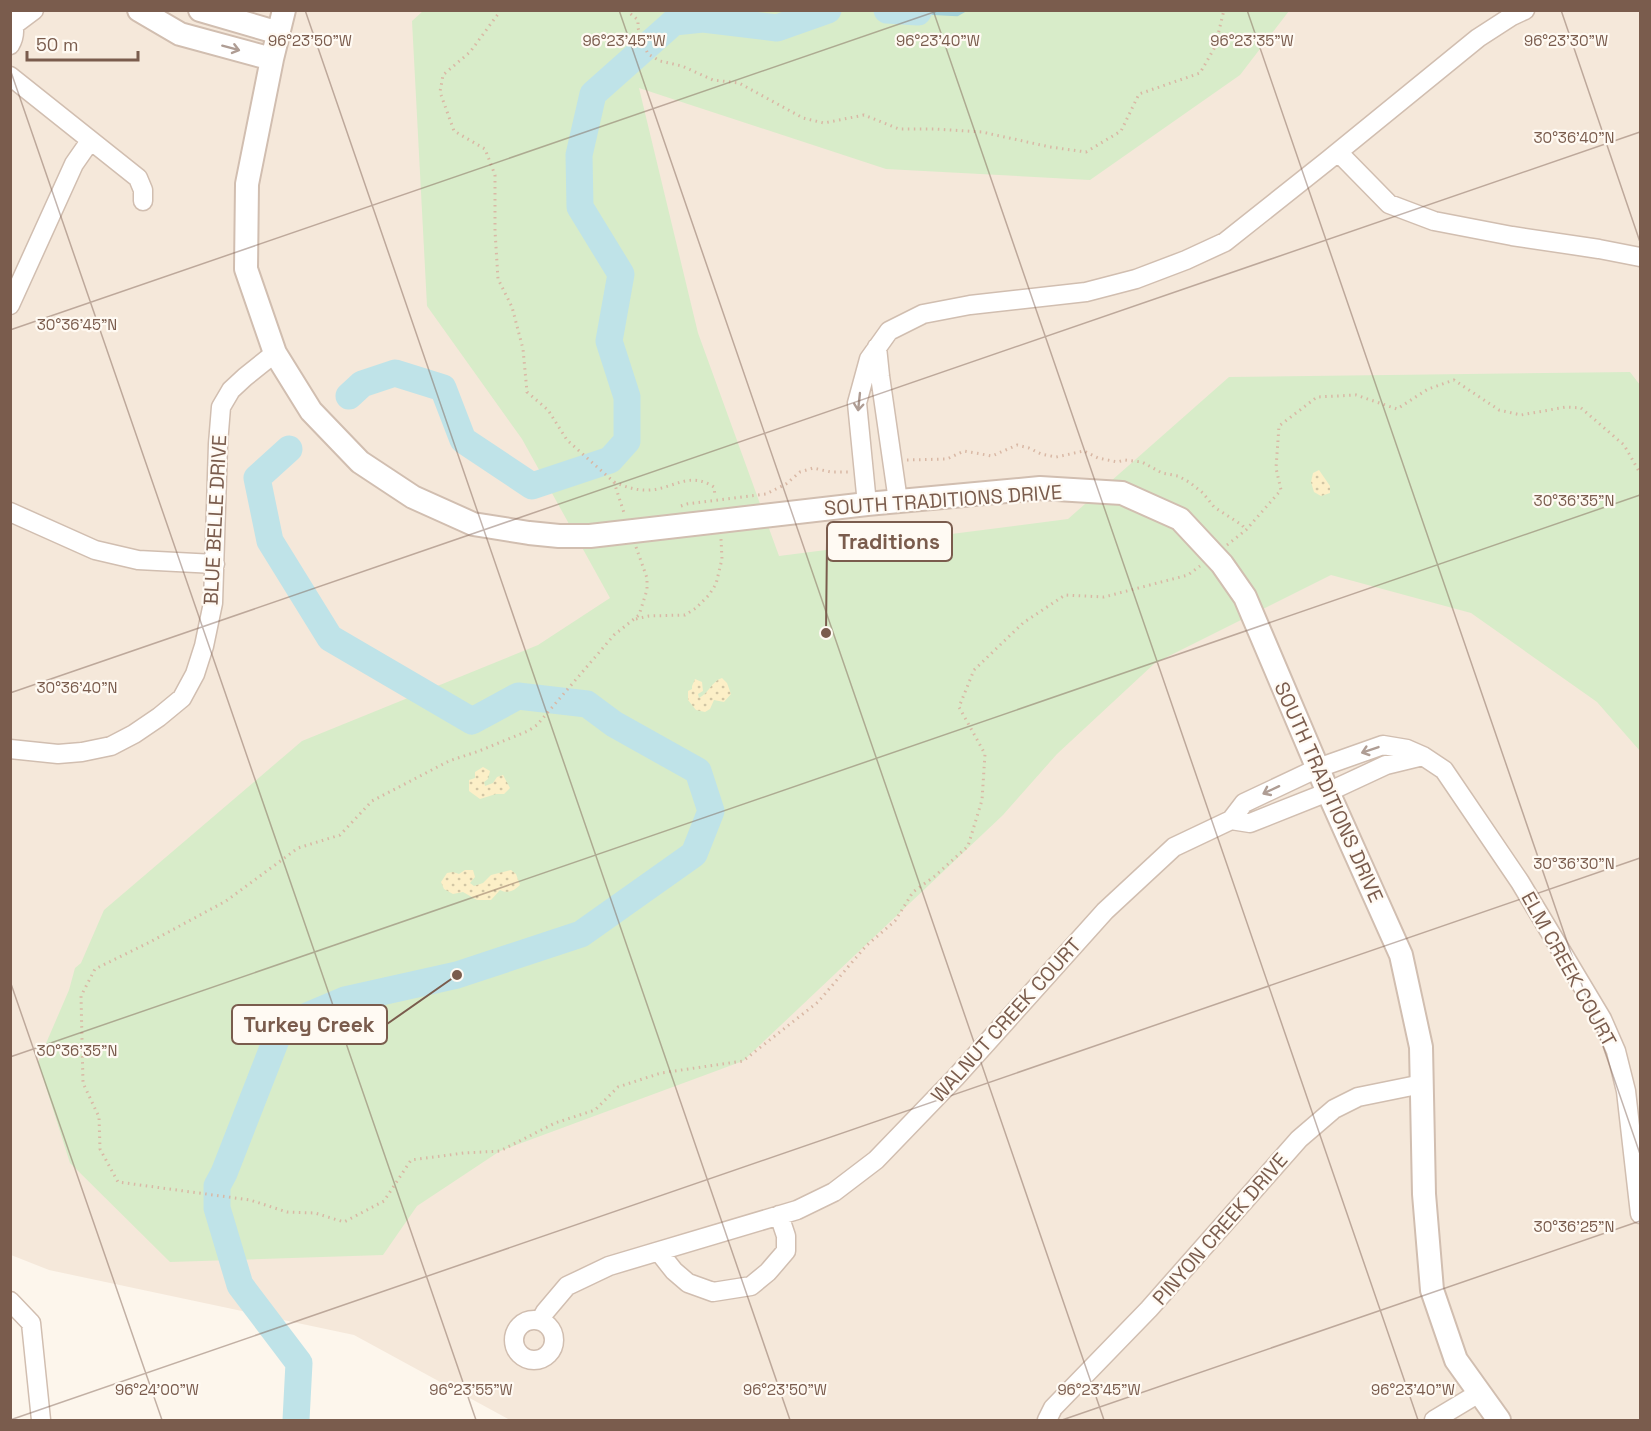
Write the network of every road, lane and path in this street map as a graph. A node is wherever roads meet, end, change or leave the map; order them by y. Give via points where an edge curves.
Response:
1 (34, 10) edge
2 (139, 10) edge
3 (200, 10) edge
4 (284, 10) edge
5 (501, 10) edge
6 (626, 10) edge
7 (1224, 10) edge
8 (1525, 10) edge
9 (12, 21) edge
10 (279, 33) junction
11 (10, 45) edge
12 (10, 53) edge
13 (272, 59) junction
14 (15, 78) edge
15 (90, 141) junction
16 (1338, 152) junction
17 (143, 201) dead end
18 (1641, 257) edge
19 (10, 304) edge
20 (877, 347) junction
21 (275, 353) junction
22 (1641, 473) edge
23 (614, 482) junction
24 (715, 496) dead end
25 (898, 501) junction
26 (867, 504) junction
27 (10, 512) edge
28 (630, 531) junction
29 (721, 539) dead end
30 (1215, 555) junction
31 (215, 564) junction
32 (634, 619) junction
33 (10, 749) edge
34 (1423, 756) junction
35 (1318, 768) junction
36 (1328, 792) junction
37 (1231, 820) junction
38 (1422, 1084) junction
39 (1641, 1214) edge
40 (779, 1215) junction
41 (659, 1252) junction
42 (10, 1301) edge
43 (540, 1321) dead end
44 (1479, 1393) junction
45 (40, 1420) edge
46 (1047, 1420) edge
47 (1434, 1420) edge
48 (1499, 1420) edge

1 - 9 street
2 -> 13 street via 180,34
3 - 10 street
4 - 10 street, SOUTH TRADITIONS DRIVE
5 - 23 path via 470,52 443,75 440,92 454,131 485,149 495,175 498,279 513,307 527,392 548,410 567,440
6 - 7 path via 638,20 648,54 713,80 739,82 803,118 824,123 864,115 899,129 981,132 1086,152 1121,131 1139,94 1200,73 1215,47
8 - 16 street via 1478,38
9 - 11 street
10 - 13 street, SOUTH TRADITIONS DRIVE
12 - 14 street
13 - 21 street, SOUTH TRADITIONS DRIVE via 247,184 246,269
14 - 15 street
15 - 17 street via 138,178
15 - 19 street via 74,164
16 - 18 street via 1389,204 1434,221
16 - 20 street via 1225,242 1186,260 1086,292 923,314 889,331
20 - 25 street
20 -> 26 street via 869,359 857,403
21 - 28 street, SOUTH TRADITIONS DRIVE via 311,411 360,462 413,497 473,524 529,533 590,536
21 - 31 street, BLUE BELLE DRIVE via 231,390 221,407
22 - 30 path via 1624,445 1581,408 1521,415 1499,410 1454,380 1397,409 1356,395 1317,397 1279,426 1276,468 1281,490 1246,530
23 - 24 path via 634,490 652,490 695,480 714,487
23 - 28 path
25 - 26 street, SOUTH TRADITIONS DRIVE
25 - 30 street, SOUTH TRADITIONS DRIVE via 1040,488 1122,493 1180,519
26 - 28 street, SOUTH TRADITIONS DRIVE
27 - 31 street via 95,550 138,560
28 - 32 path via 647,578 647,590
29 - 32 path via 722,560 716,584 696,608 685,615
30 - 32 path via 1188,574 1104,597 1065,595 1023,623 974,670 959,706 985,754 982,800 968,846 913,892 895,921 866,946 818,1002 743,1061 661,1073 618,1087 595,1110 555,1123 500,1150 411,1160 384,1201 344,1222 315,1213 287,1212 250,1200 118,1182 100,1149 99,1117 83,1083 81,996 95,969 226,901 298,848 340,835 372,801 448,761 528,731 546,716 614,635
30 - 35 street, SOUTH TRADITIONS DRIVE via 1245,597
31 - 33 street, BLUE BELLE DRIVE via 213,603 204,646 182,698 111,746 58,754
34 -> 35 street, ELM CREEK COURT via 1383,745
34 - 36 street via 1386,765
34 - 39 street, ELM CREEK COURT via 1444,770 1514,873 1602,1019 1616,1051 1626,1091
35 - 36 street, SOUTH TRADITIONS DRIVE
35 -> 37 street, WALNUT CREEK COURT via 1244,803
36 - 37 street, WALNUT CREEK COURT via 1250,823
36 - 38 street, SOUTH TRADITIONS DRIVE via 1401,955 1421,1047
37 - 40 street, WALNUT CREEK COURT via 1174,847 1105,911 876,1160 834,1192
38 - 44 street, SOUTH TRADITIONS DRIVE via 1424,1194 1432,1290 1456,1360
38 - 46 street, PINYON CREEK DRIVE via 1358,1097 1334,1108 1299,1139 1149,1309 1053,1408
40 - 41 street, WALNUT CREEK COURT
40 - 41 street via 786,1251 751,1286 713,1292 688,1283
41 - 43 street, WALNUT CREEK COURT via 609,1266 567,1286
42 - 45 street via 31,1323
44 - 47 street
44 - 48 street, SOUTH TRADITIONS DRIVE

